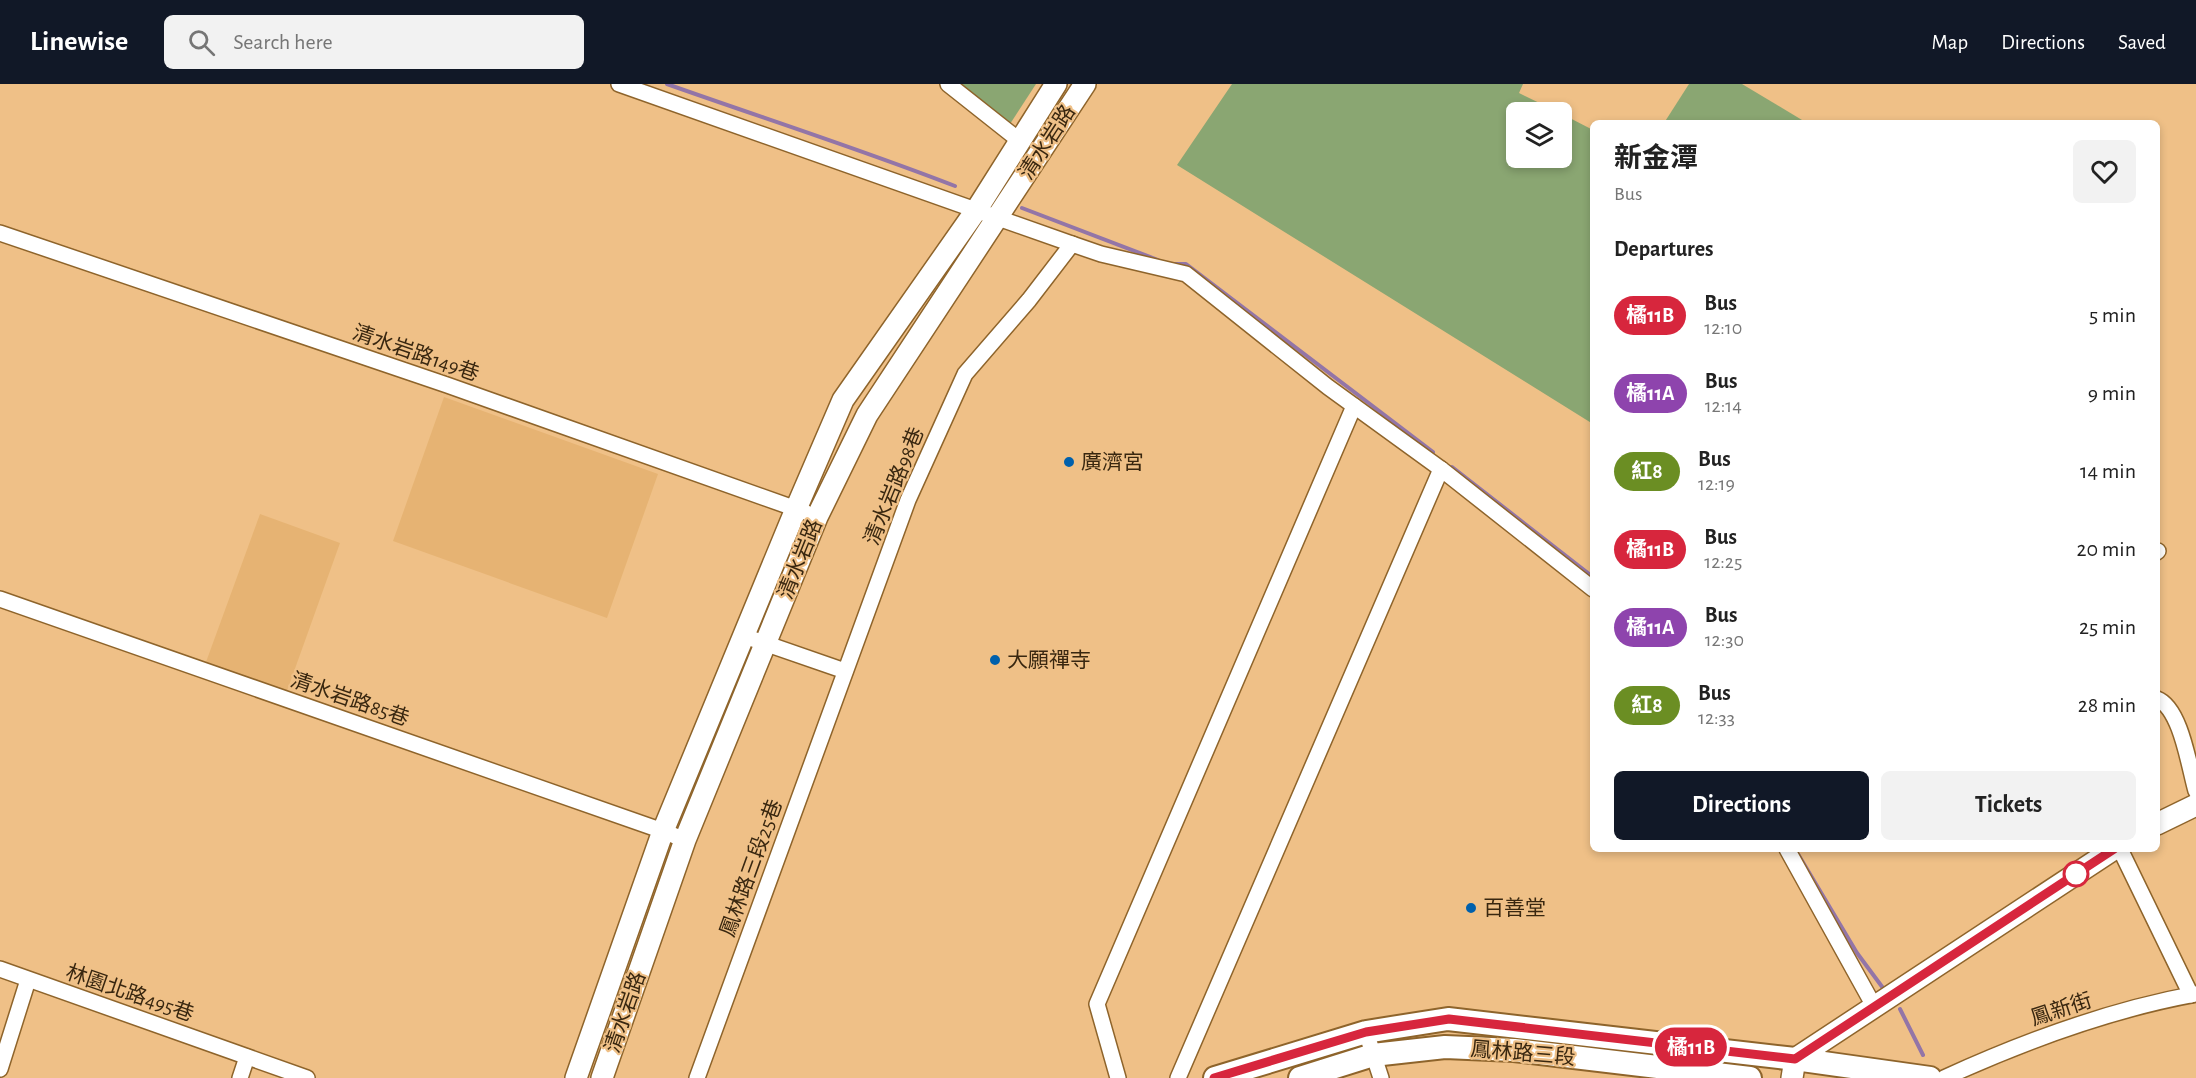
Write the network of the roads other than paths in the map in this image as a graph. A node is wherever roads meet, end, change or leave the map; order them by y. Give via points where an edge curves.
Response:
1 (619, 84) edge
2 (948, 84) edge
3 (1056, 84) edge
4 (1085, 84) edge
5 (1020, 141) junction
6 (976, 209) junction
7 (999, 218) junction
8 (0, 233) edge
9 (1071, 244) junction
10 (1354, 406) junction
11 (1441, 468) junction
12 (796, 509) junction
13 (817, 517) junction
14 (1590, 587) edge
15 (0, 599) edge
16 (744, 636) junction
17 (765, 644) junction
18 (845, 671) junction
19 (2160, 700) edge
20 (2196, 791) edge
21 (2196, 805) edge
22 (2160, 823) edge
23 (663, 831) junction
24 (685, 840) junction
25 (1789, 852) edge
26 (2109, 852) edge
27 (2122, 852) edge
28 (0, 969) edge
29 (28, 980) junction
30 (2193, 995) edge
31 (1875, 1008) junction
32 (1366, 1032) junction
33 (1373, 1055) junction
34 (247, 1057) junction
35 (0, 1069) edge
36 (1794, 1069) edge
37 (240, 1078) edge
38 (307, 1078) edge
39 (576, 1078) edge
40 (602, 1078) edge
41 (697, 1078) edge
42 (1118, 1078) edge
43 (1178, 1078) edge
44 (1215, 1078) edge
45 (1300, 1078) edge
46 (1381, 1078) edge
47 (1750, 1078) edge
48 (1930, 1078) edge
49 (1944, 1078) edge

1 - 6 street
2 - 5 street
3 - 5 street, 清水岩路
4 - 7 street, 清水岩路
5 - 6 street, 清水岩路
6 - 7 street
6 - 12 street, 清水岩路 via 843,400
7 - 9 street
7 - 13 street, 清水岩路 via 867,415
8 - 12 street, 清水岩路149巷
9 - 10 street via 1186,274
9 - 18 street, 清水岩路98巷 via 965,374 908,500
10 - 11 street
10 - 42 street via 1096,1004
11 - 14 street
11 - 43 street
12 - 13 street, 清水岩路149巷
12 - 16 street, 清水岩路
13 - 17 street, 清水岩路
15 - 23 street, 清水岩路85巷
16 - 17 street
16 - 23 street, 清水岩路
17 - 18 street
17 - 24 street, 清水岩路
18 - 41 street, 鳳林路三段25巷
19 - 20 street via 2177,722
21 - 22 street
23 - 24 street, 清水岩路85巷
23 - 39 street, 清水岩路
24 - 40 street, 清水岩路
25 - 31 street
26 - 31 street
27 - 30 street
28 - 29 street, 林園北路495巷
29 - 34 street, 林園北路495巷
29 - 35 street
30 - 49 street, 鳳新街 via 2093,1019 2006,1050
31 - 36 street
32 - 33 street
32 - 36 main road, 鳳林路三段 via 1449,1019
32 - 44 main road, 鳳林路三段
33 - 45 main road, 鳳林路三段
33 - 46 street
33 - 47 main road, 鳳林路三段 via 1444,1047 1514,1050
34 - 37 street
34 - 38 street, 林園北路495巷
36 - 48 main road, 鳳林路三段

